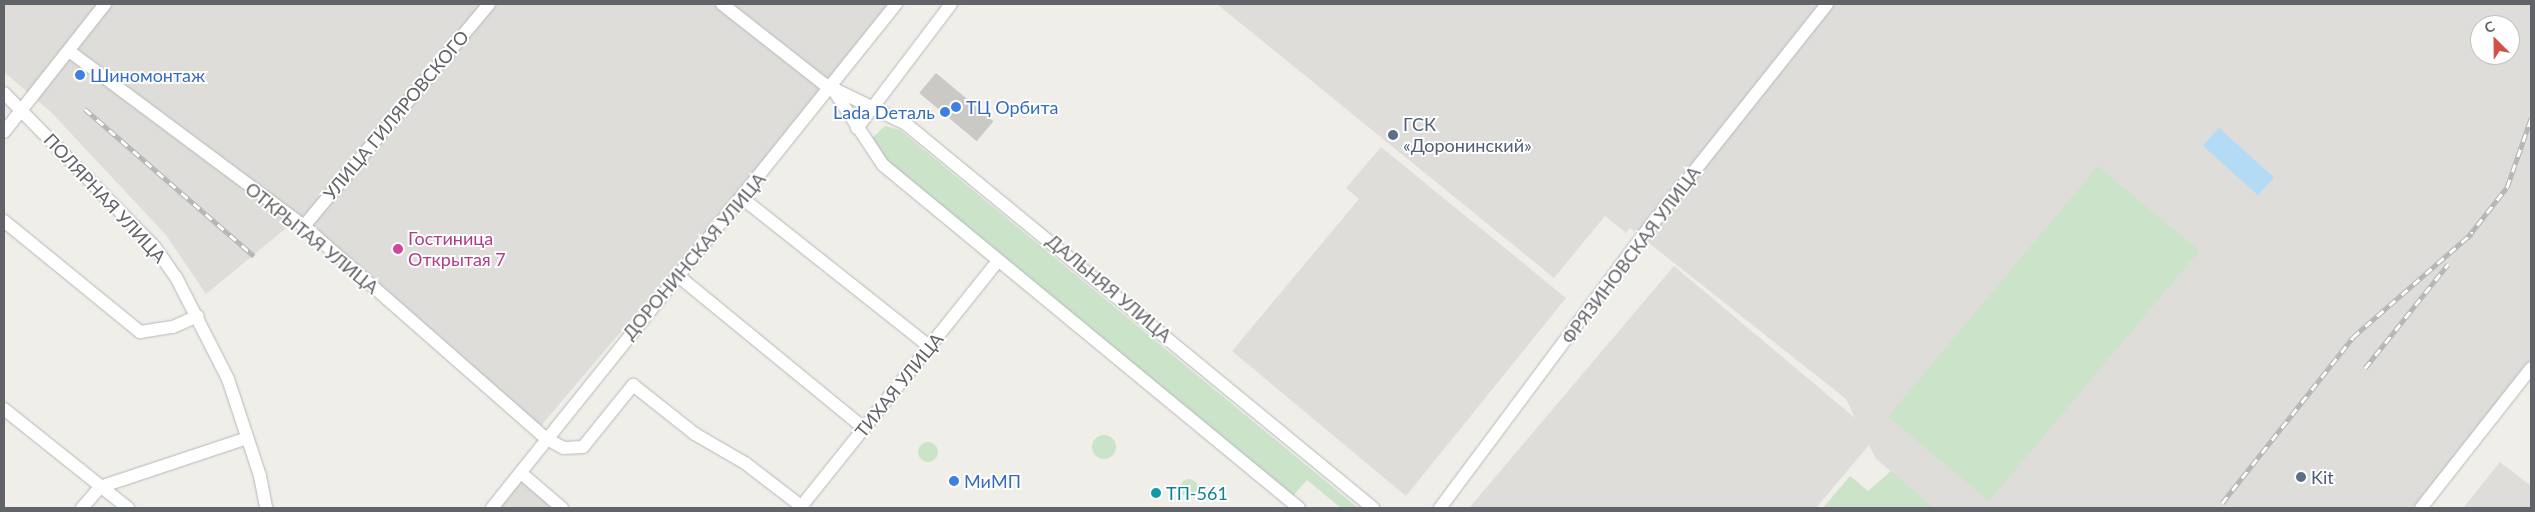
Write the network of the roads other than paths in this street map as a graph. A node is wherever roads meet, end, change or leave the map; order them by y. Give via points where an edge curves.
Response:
1 (106, 4) edge
2 (489, 4) edge
3 (722, 4) edge
4 (896, 4) edge
5 (951, 4) edge
6 (1827, 4) edge
7 (69, 51) junction
8 (832, 88) junction
9 (4, 93) edge
10 (873, 107) junction
11 (22, 110) junction
12 (857, 128) junction
13 (4, 132) edge
14 (742, 198) junction
15 (4, 221) edge
16 (304, 226) junction
17 (998, 261) junction
18 (677, 275) junction
19 (198, 316) junction
20 (930, 347) junction
21 (2531, 368) edge
22 (4, 409) edge
23 (864, 428) junction
24 (247, 438) junction
25 (545, 438) junction
26 (521, 473) junction
27 (100, 487) junction
28 (800, 507) edge
29 (82, 508) edge
30 (128, 508) edge
31 (266, 508) edge
32 (492, 508) edge
33 (562, 508) edge
34 (1299, 508) edge
35 (1373, 508) edge
36 (1440, 508) edge
37 (2421, 508) edge

1 - 7 street
2 - 16 street, УЛИЦА ГИЛЯРОВСКОГО
3 - 8 street, ДАЛЬНЯЯ УЛИЦА
4 - 8 street, ДОРОНИНСКАЯ УЛИЦА
5 - 10 street
6 - 36 street, ФРЯЗИНОВСКАЯ УЛИЦА via 1649,228
7 - 11 street
7 - 16 street, ОТКРЫТАЯ УЛИЦА
8 - 10 street, ДАЛЬНЯЯ УЛИЦА
8 - 12 street, ДАЛЬНЯЯ УЛИЦА
8 - 14 street, ДОРОНИНСКАЯ УЛИЦА
9 - 11 street, ПОЛЯРНАЯ УЛИЦА
10 - 12 street
10 - 35 street, ДАЛЬНЯЯ УЛИЦА via 906,124 1005,201
11 - 13 street
11 - 19 street, ПОЛЯРНАЯ УЛИЦА via 154,246
12 - 17 street, ДАЛЬНЯЯ УЛИЦА via 884,165
14 - 18 street, ДОРОНИНСКАЯ УЛИЦА
14 - 20 street
15 - 19 street via 140,332 172,327
16 - 25 street, ОТКРЫТАЯ УЛИЦА
17 - 20 street, ТИХАЯ УЛИЦА
17 - 34 street, ДАЛЬНЯЯ УЛИЦА
18 - 23 street
18 - 25 street, ДОРОНИНСКАЯ УЛИЦА
19 - 24 street, ПОЛЯРНАЯ УЛИЦА via 228,379
20 - 23 street, ТИХАЯ УЛИЦА
21 - 37 street
22 - 27 street
23 - 28 street, ТИХАЯ УЛИЦА
24 - 27 street
24 - 31 street, ПОЛЯРНАЯ УЛИЦА
25 - 26 street, ДОРОНИНСКАЯ УЛИЦА
25 - 28 street, ОТКРЫТАЯ УЛИЦА via 564,448 583,447 633,385 695,434 745,463
26 - 32 street, ДОРОНИНСКАЯ УЛИЦА
26 - 33 street
27 - 29 street
27 - 30 street

